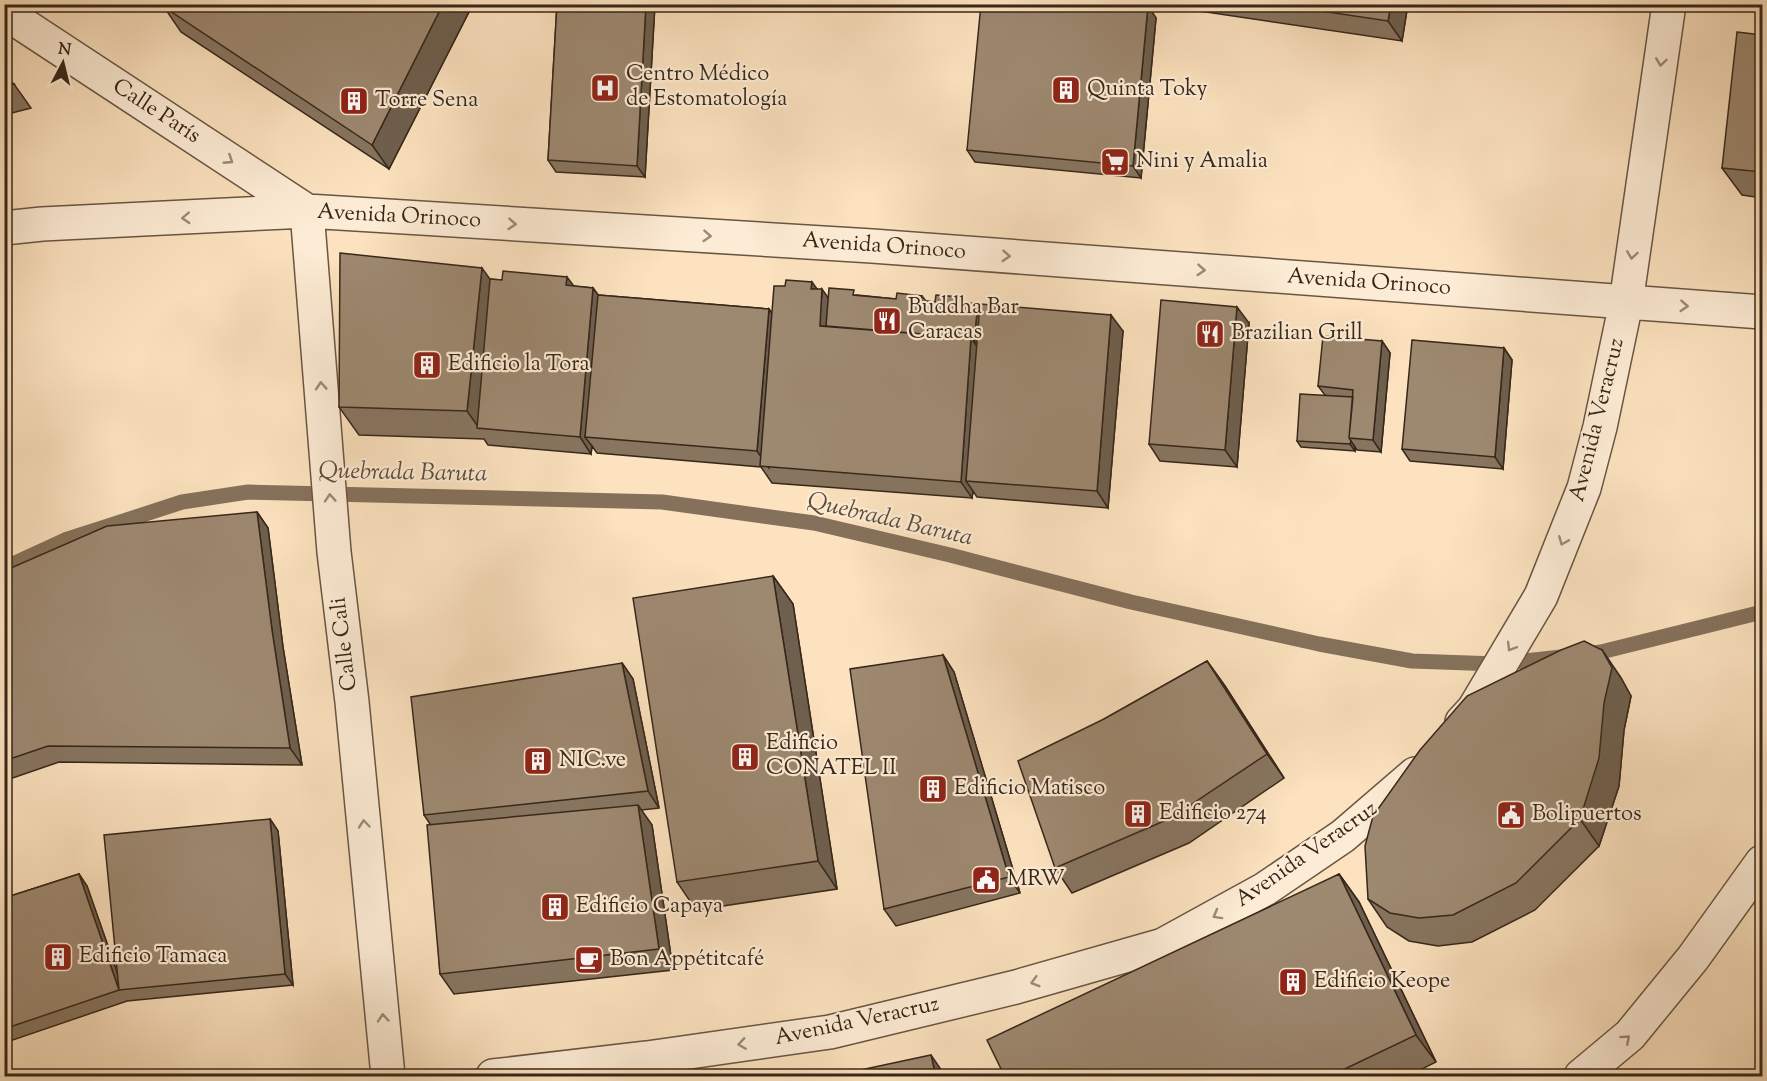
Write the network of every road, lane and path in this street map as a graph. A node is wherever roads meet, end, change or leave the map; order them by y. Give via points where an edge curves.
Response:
1 (1669, 4) edge
2 (4, 12) edge
3 (307, 211) junction
4 (4, 228) edge
5 (1626, 303) junction
6 (1762, 312) edge
7 (1762, 862) edge
8 (388, 1077) edge
9 (493, 1077) edge
10 (1581, 1077) edge

1 -> 5 street, Avenida Veracruz
2 -> 3 street, Calle París
3 -> 4 street, Avenida Orinoco
3 -> 5 street, Avenida Orinoco via 872,246
8 -> 3 street, Calle Cali via 334,552
5 -> 6 street, Avenida Orinoco
5 -> 9 street, Avenida Veracruz via 1584,488 1541,596 1473,709 1408,782 1343,836 1265,889 1163,945 1016,987 830,1032
10 -> 7 street via 1630,1035 1693,958

